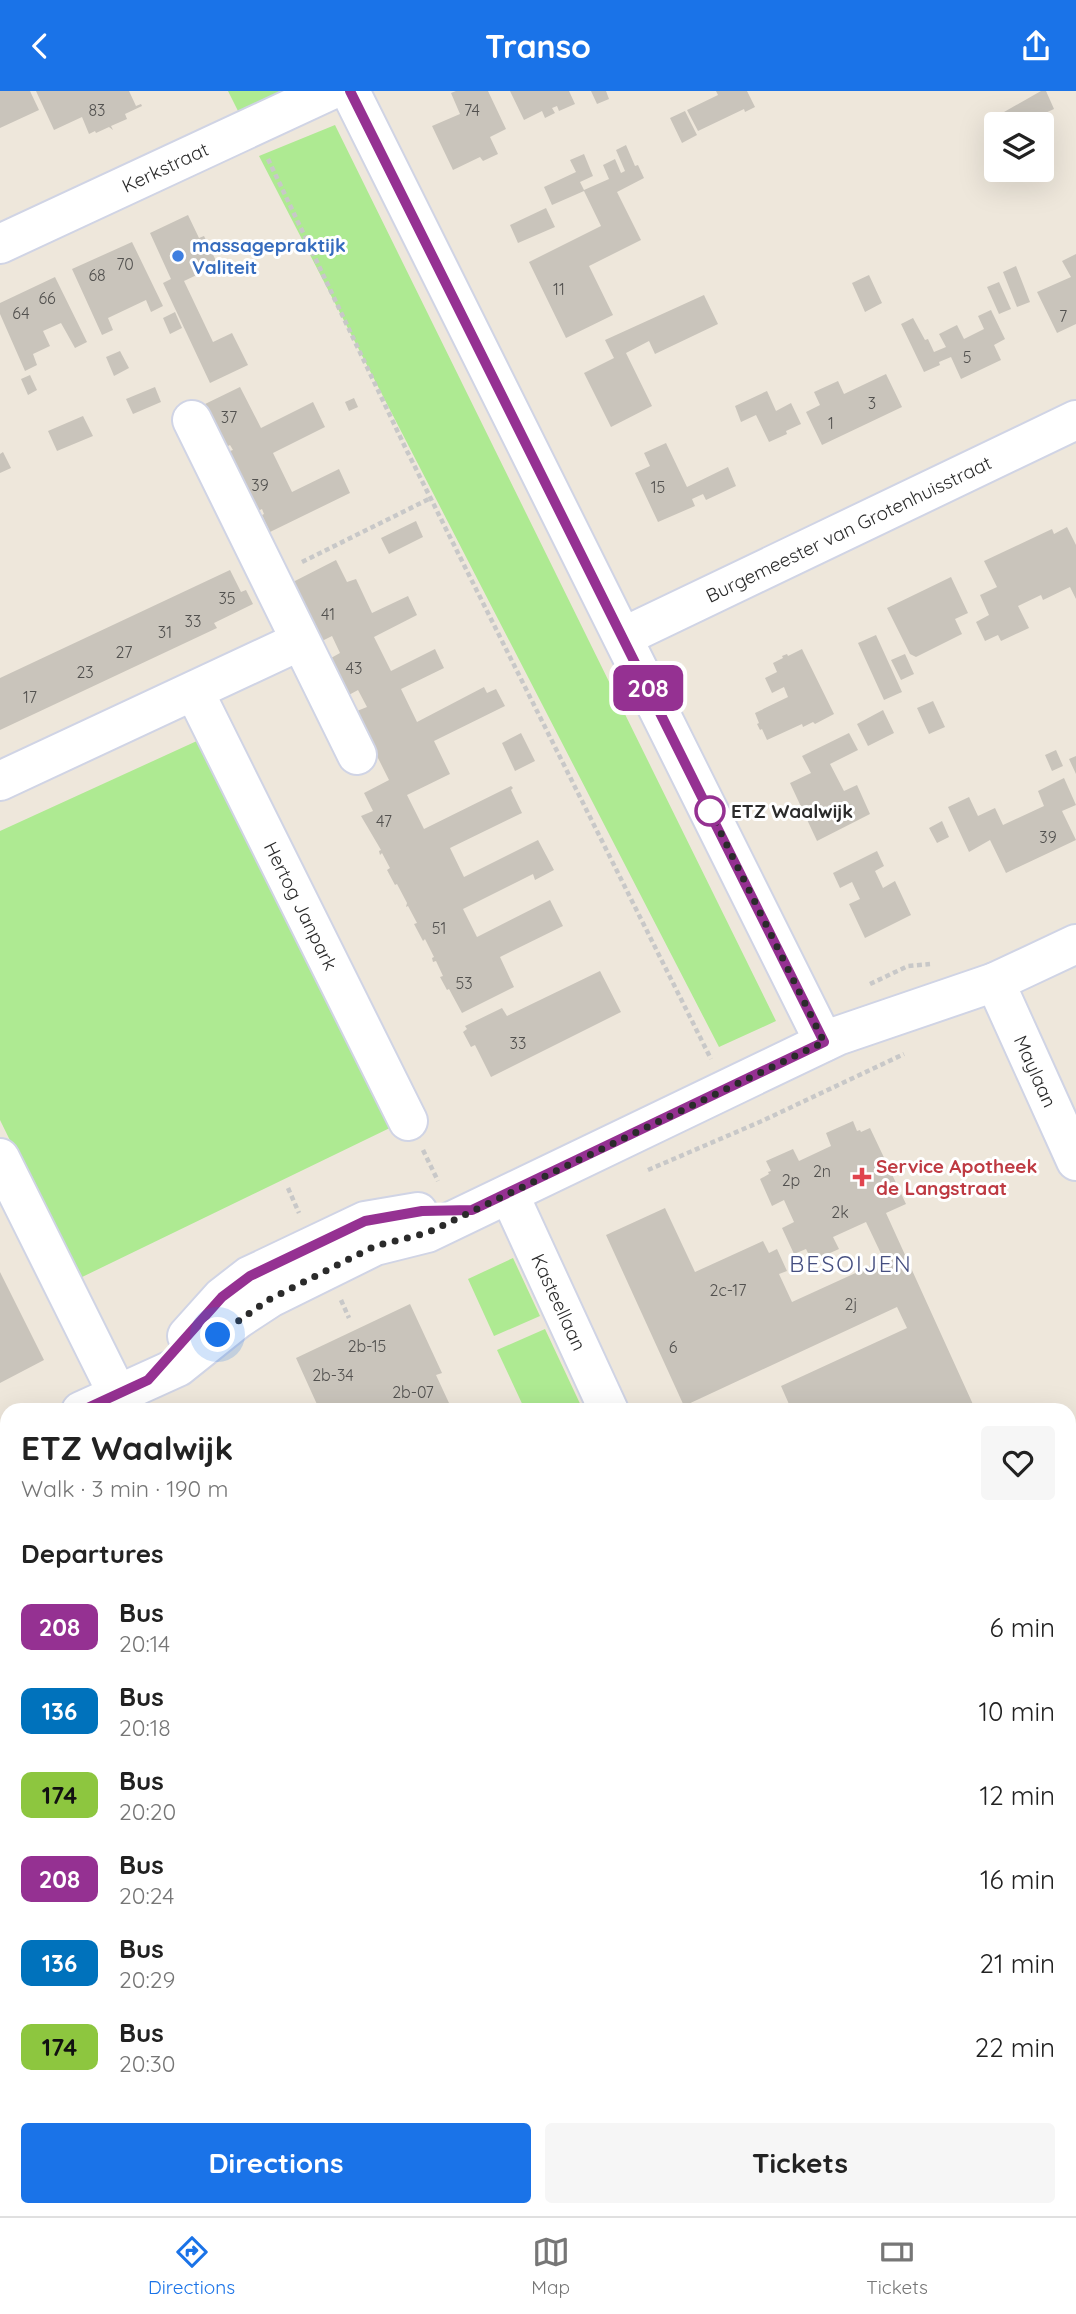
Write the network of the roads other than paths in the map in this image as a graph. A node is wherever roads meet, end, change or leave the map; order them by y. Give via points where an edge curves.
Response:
1 (329, 91) edge
2 (350, 91) edge
3 (0, 244) edge
4 (192, 420) dead end
5 (1076, 420) edge
6 (623, 637) junction
7 (300, 641) junction
8 (194, 691) junction
9 (357, 755) dead end
10 (0, 781) edge
11 (1076, 944) edge
12 (995, 982) junction
13 (824, 1042) junction
14 (408, 1121) dead end
15 (0, 1158) edge
16 (1076, 1161) edge
17 (509, 1194) junction
18 (132, 1387) junction
19 (98, 1403) edge
20 (605, 1403) edge

1 - 3 street, Kerkstraat
2 - 6 street
4 - 7 street
5 - 6 street, Burgemeester van Grotenhuisstraat
6 - 13 street
7 - 8 street
7 - 9 street
8 - 10 street
8 - 14 street, Hertog Janpark
11 - 12 street
12 - 13 street
12 - 16 street, Maylaan
13 - 17 street
15 - 18 street
17 - 18 street via 472,1210 422,1211 365,1221 250,1276 222,1297
17 - 20 street, Kasteellaan
18 - 19 street

